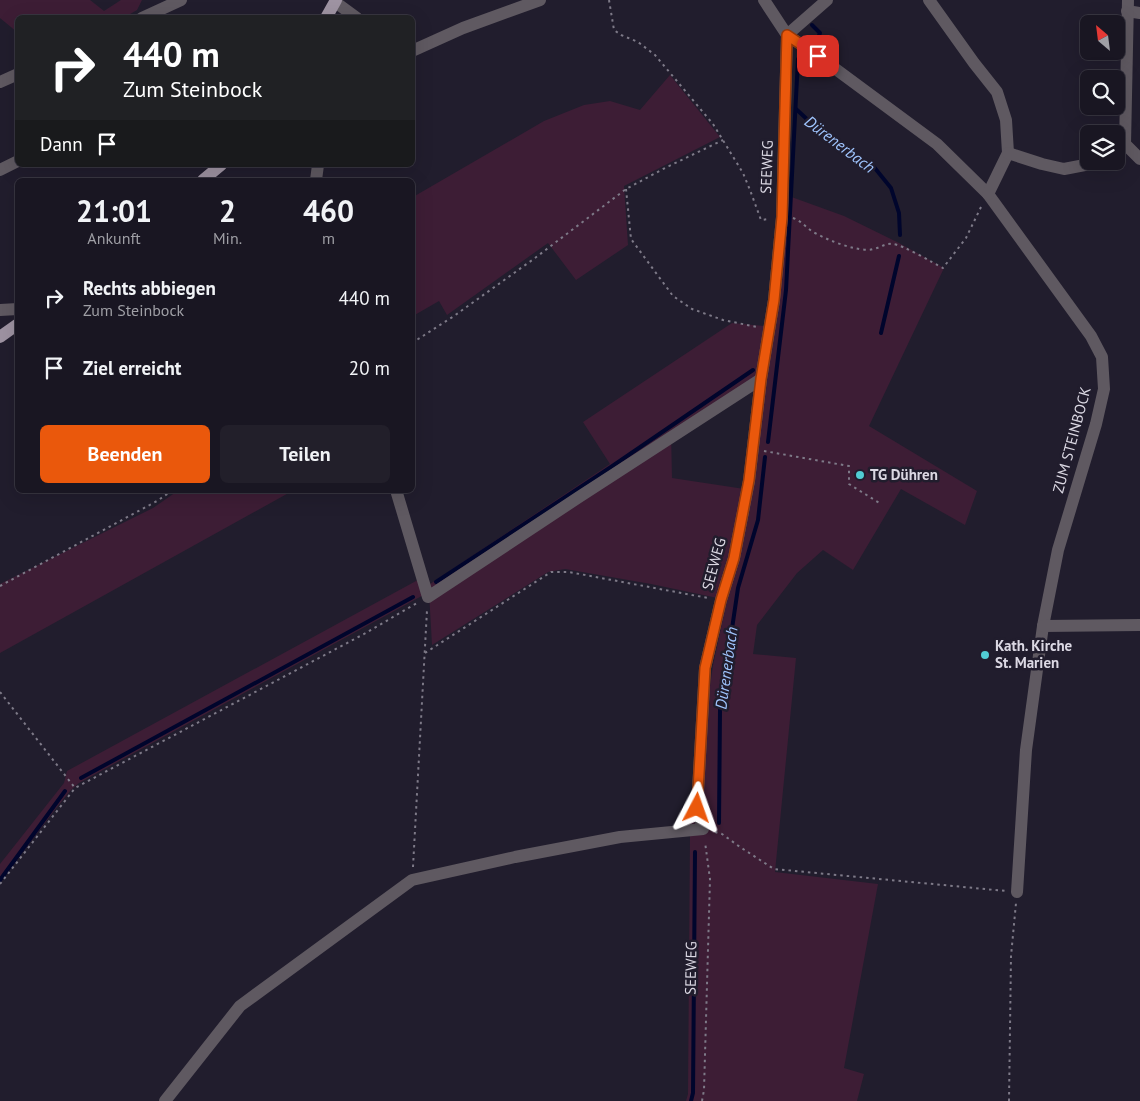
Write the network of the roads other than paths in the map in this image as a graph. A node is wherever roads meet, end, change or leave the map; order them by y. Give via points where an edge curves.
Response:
1 (181, 0) edge
2 (540, 0) edge
3 (764, 0) edge
4 (827, 0) edge
5 (929, 0) edge
6 (335, 1) edge
7 (1132, 8) edge
8 (148, 15) edge
9 (328, 15) edge
10 (353, 15) edge
11 (787, 35) junction
12 (415, 50) edge
13 (15, 75) edge
14 (0, 82) edge
15 (1123, 125) edge
16 (1125, 149) edge
17 (1008, 153) junction
18 (1140, 159) edge
19 (15, 162) edge
20 (1080, 166) edge
21 (218, 167) edge
22 (0, 170) edge
23 (205, 178) edge
24 (988, 194) junction
25 (15, 308) edge
26 (0, 310) edge
27 (15, 326) edge
28 (0, 337) edge
29 (761, 379) junction
30 (397, 493) edge
31 (1140, 625) edge
32 (1043, 626) junction
33 (1017, 892) road end
34 (166, 1101) edge

1 - 8 street
2 - 12 street
3 - 11 street
4 - 11 street
5 - 17 street via 997,92 1006,120
6 - 9 main road
6 - 10 street
7 - 15 street
11 - 24 street, ZUM STEINBOCK via 937,144
11 - 29 street, SEEWEG via 788,218
13 - 14 street
16 - 18 street
17 - 20 street via 1064,169
17 - 24 street
19 - 22 street
21 - 23 main road
24 - 32 street, ZUM STEINBOCK via 1091,336 1102,357 1104,389 1058,550
25 - 26 street
27 - 28 main road
29 - 30 street via 428,597
29 - 34 street, SEEWEG via 749,480 734,558 705,668 697,808 703,829 620,837 412,880 240,1006
31 - 32 street
32 - 33 street, ZUM STEINBOCK via 1026,750

